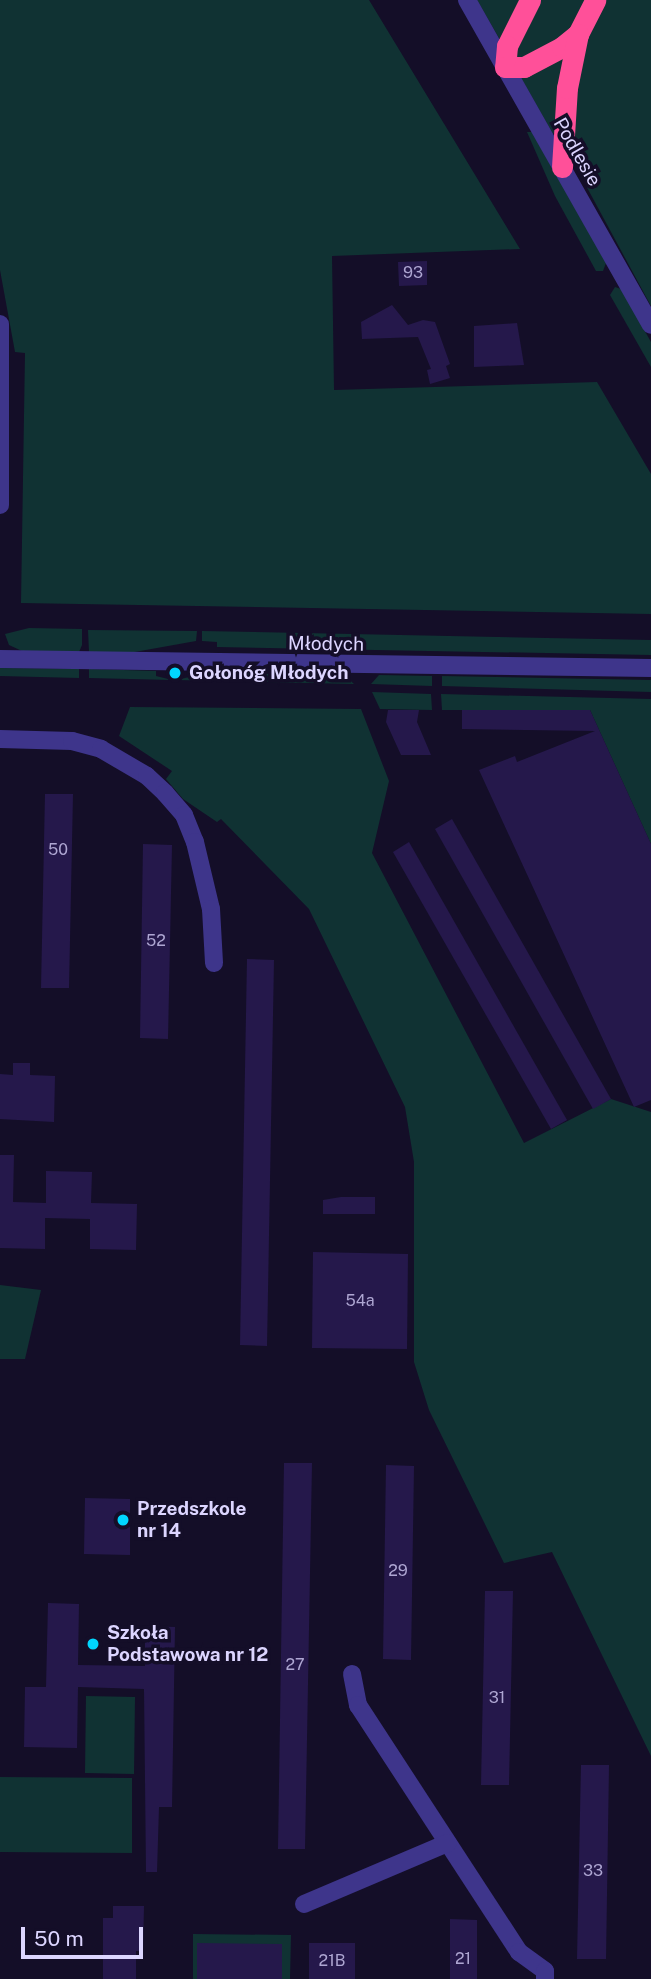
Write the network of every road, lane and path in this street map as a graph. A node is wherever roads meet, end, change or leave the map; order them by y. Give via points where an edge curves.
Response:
1 (467, 0) edge
2 (530, 0) edge
3 (595, 0) edge
4 (578, 34) junction
5 (505, 67) junction
6 (562, 167) junction
7 (0, 324) edge
8 (651, 325) edge
9 (0, 505) edge
10 (0, 659) edge
11 (651, 668) edge
12 (0, 739) edge
13 (214, 963) dead end
14 (352, 1674) dead end
15 (448, 1843) junction
16 (304, 1904) dead end
17 (545, 1979) edge

1 - 5 street, Podlesie
2 - 5 highway via 507,46
3 - 4 highway
4 - 5 highway via 524,67
4 - 6 highway via 567,88
5 - 6 street, Podlesie
6 - 8 street, Podlesie
7 - 9 street
10 - 11 street, Młodych
12 - 13 street via 72,741 101,749 147,776 165,793 184,815 195,842 211,909
14 - 15 street via 358,1705
15 - 16 street
15 - 17 street via 519,1952 545,1971

